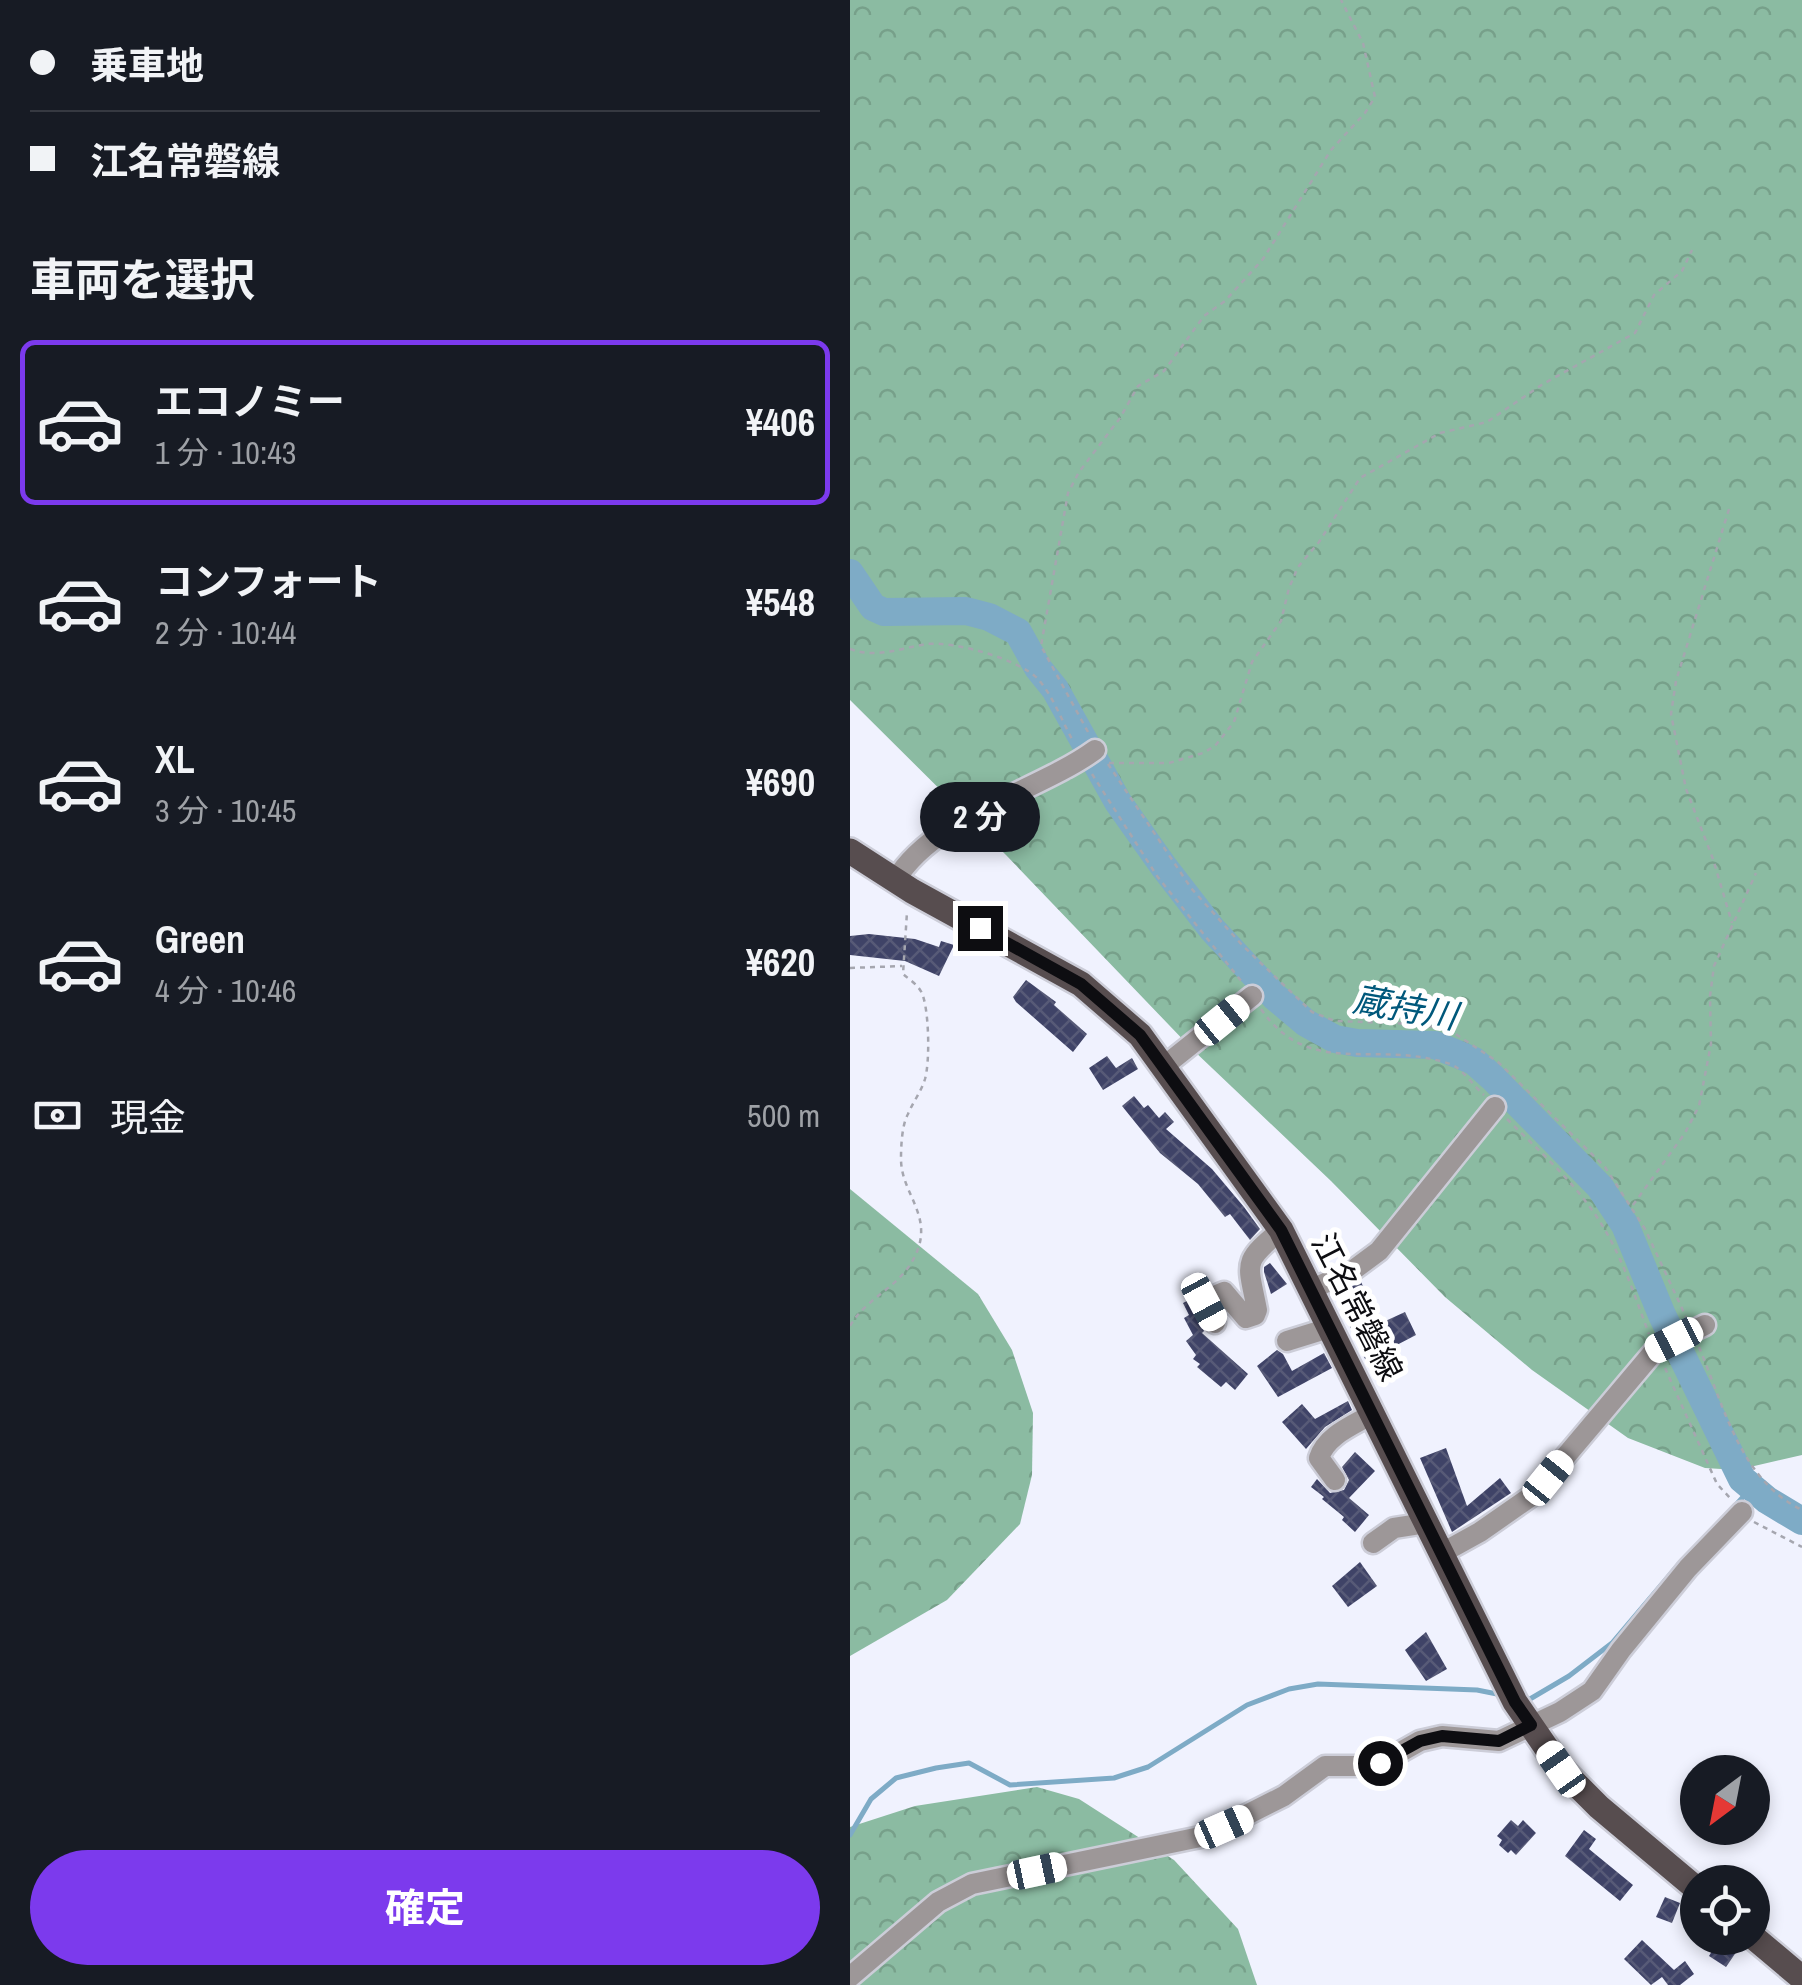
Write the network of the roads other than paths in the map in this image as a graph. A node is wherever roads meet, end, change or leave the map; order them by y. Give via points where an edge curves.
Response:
1 (1089, 754) road end
2 (850, 852) edge
3 (904, 886) junction
4 (1252, 996) road end
5 (1163, 1066) junction
6 (1495, 1107) road end
7 (1281, 1230) junction
8 (1312, 1288) junction
9 (1215, 1323) dead end
10 (1330, 1328) junction
11 (1698, 1328) road end
12 (1288, 1341) dead end
13 (1374, 1413) junction
14 (1335, 1480) dead end
15 (1742, 1512) road end
16 (1426, 1523) junction
17 (1373, 1543) dead end
18 (1442, 1553) junction
19 (1531, 1725) junction
20 (1680, 1875) edge
21 (1770, 1951) edge
22 (850, 1976) edge
23 (1802, 1978) edge

1 - 3 street via 960,824 913,858
2 - 3 main road, 江名常磐線
3 - 5 main road, 江名常磐線 via 1081,984 1140,1035
4 - 5 street
5 - 7 main road, 江名常磐線
6 - 8 street via 1379,1251
7 - 8 main road, 江名常磐線
7 - 9 street via 1248,1266 1255,1315 1246,1318 1219,1292 1204,1302
8 - 10 main road, 江名常磐線
10 - 12 street
10 - 13 main road, 江名常磐線
11 - 18 street via 1656,1349 1533,1495
13 - 14 street via 1320,1452
13 - 16 main road, 江名常磐線
15 - 19 street via 1688,1568 1592,1692
16 - 17 street via 1394,1528
16 - 18 main road, 江名常磐線
18 - 19 main road, 江名常磐線
19 - 20 main road, 江名常磐線 via 1599,1808
19 - 22 street via 1499,1741 1442,1736 1380,1763 1325,1766 1284,1796 1204,1836 972,1884 938,1902
21 - 23 main road

